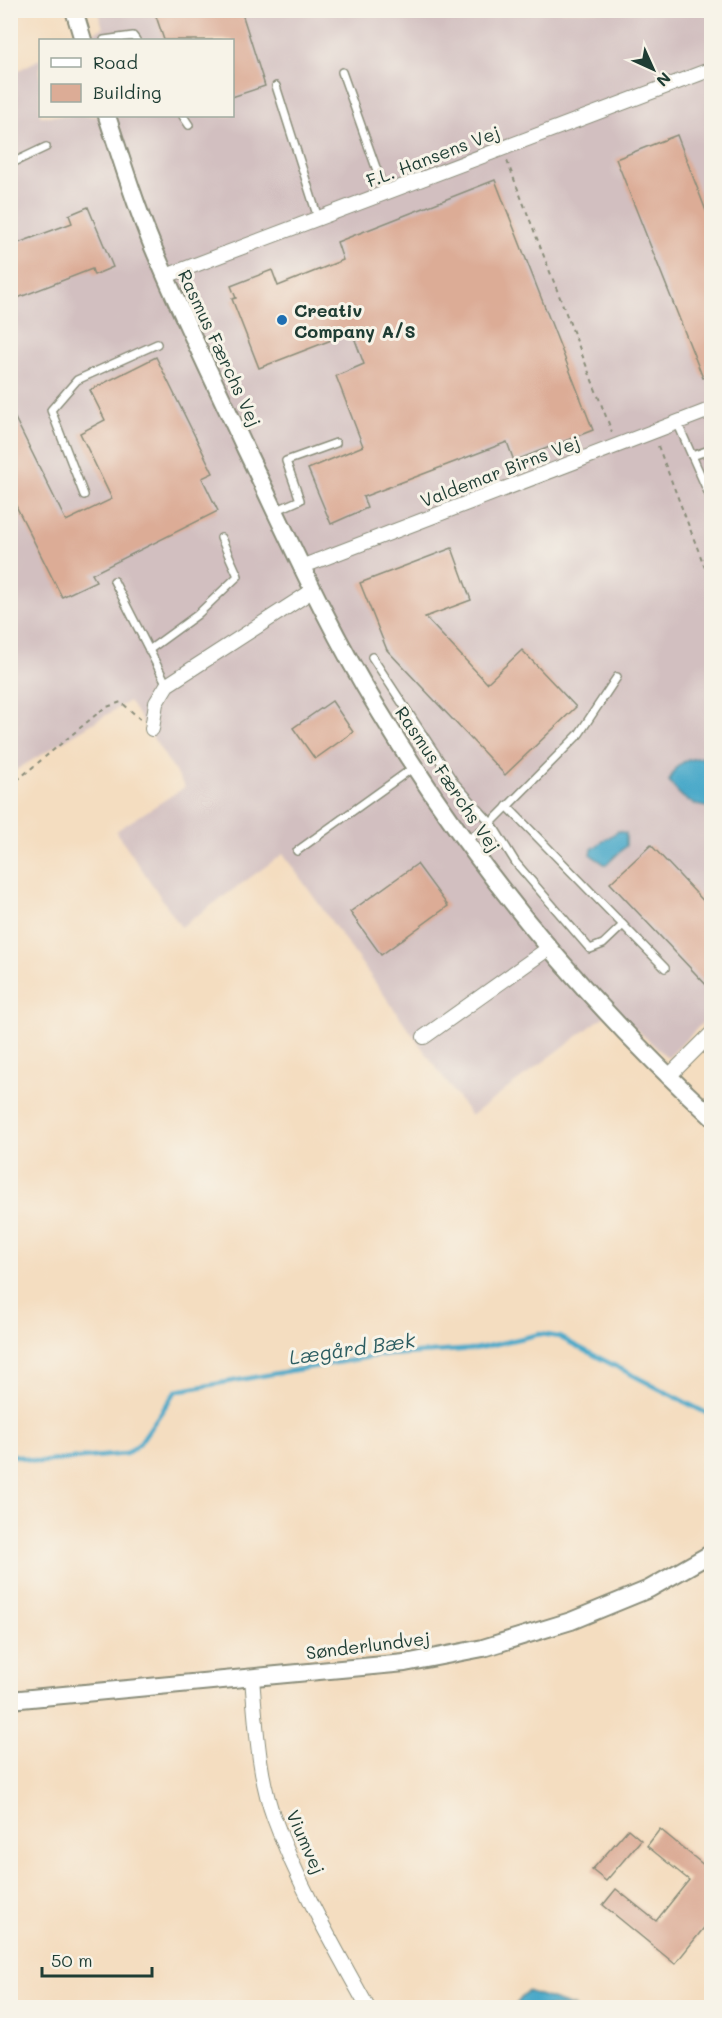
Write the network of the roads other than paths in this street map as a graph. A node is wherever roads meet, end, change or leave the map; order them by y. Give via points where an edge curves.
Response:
1 (74, 10) edge
2 (82, 39) edge
3 (111, 39) edge
4 (135, 39) edge
5 (711, 69) edge
6 (342, 72) dead end
7 (276, 86) dead end
8 (107, 117) edge
9 (184, 117) edge
10 (189, 125) dead end
11 (46, 147) dead end
12 (10, 164) edge
13 (385, 193) junction
14 (318, 218) junction
15 (166, 276) junction
16 (157, 344) dead end
17 (711, 409) edge
18 (677, 422) junction
19 (336, 443) dead end
20 (711, 449) edge
21 (692, 456) junction
22 (84, 495) dead end
23 (711, 501) edge
24 (275, 511) junction
25 (221, 538) dead end
26 (302, 567) junction
27 (114, 581) dead end
28 (312, 591) junction
29 (149, 650) junction
30 (372, 657) dead end
31 (616, 677) dead end
32 (167, 685) junction
33 (152, 729) road end
34 (414, 767) junction
35 (507, 806) junction
36 (491, 823) junction
37 (466, 841) junction
38 (297, 851) dead end
39 (623, 925) junction
40 (549, 948) junction
41 (665, 968) dead end
42 (711, 1033) edge
43 (424, 1037) dead end
44 (668, 1077) junction
45 (711, 1117) edge
46 (711, 1553) edge
47 (252, 1678) junction
48 (10, 1700) edge
49 (368, 2007) edge

1 - 2 street
3 - 4 lane
5 - 13 street, F.L. Hansens Vej
6 - 13 lane
7 - 14 lane
8 - 15 street, Rasmus Færchs Vej
9 - 10 lane
11 - 12 lane
13 - 14 street, F.L. Hansens Vej
14 - 15 street, F.L. Hansens Vej
15 - 24 street, Rasmus Færchs Vej
16 - 22 lane via 77,380 51,410
17 - 18 street, Valdemar Birns Vej
18 - 21 lane
18 - 26 street, Valdemar Birns Vej
19 - 24 lane via 286,461 300,500
20 - 21 lane
21 - 23 lane
24 - 26 street, Rasmus Færchs Vej
25 - 29 lane via 238,576 197,615
26 - 28 street, Rasmus Færchs Vej
27 - 29 lane
28 - 32 street
28 - 34 street, Rasmus Færchs Vej
29 - 32 lane
30 - 36 lane via 454,782
31 - 35 lane via 579,734
32 - 33 street via 156,703
34 - 37 street, Rasmus Færchs Vej
34 - 38 lane
35 - 36 lane
35 - 39 lane
36 - 37 lane
36 - 39 lane via 516,863 590,949 603,944
37 - 40 street, Rasmus Færchs Vej
39 - 41 lane
40 - 43 street
40 - 44 street, Rasmus Færchs Vej
42 - 44 street
44 - 45 street, Rasmus Færchs Vej
46 - 47 street, Sønderlundvej via 649,1589 571,1621 483,1648 405,1663
47 - 48 street, Sønderlundvej
47 - 49 street, Viumvej via 265,1786 274,1818 329,1937

